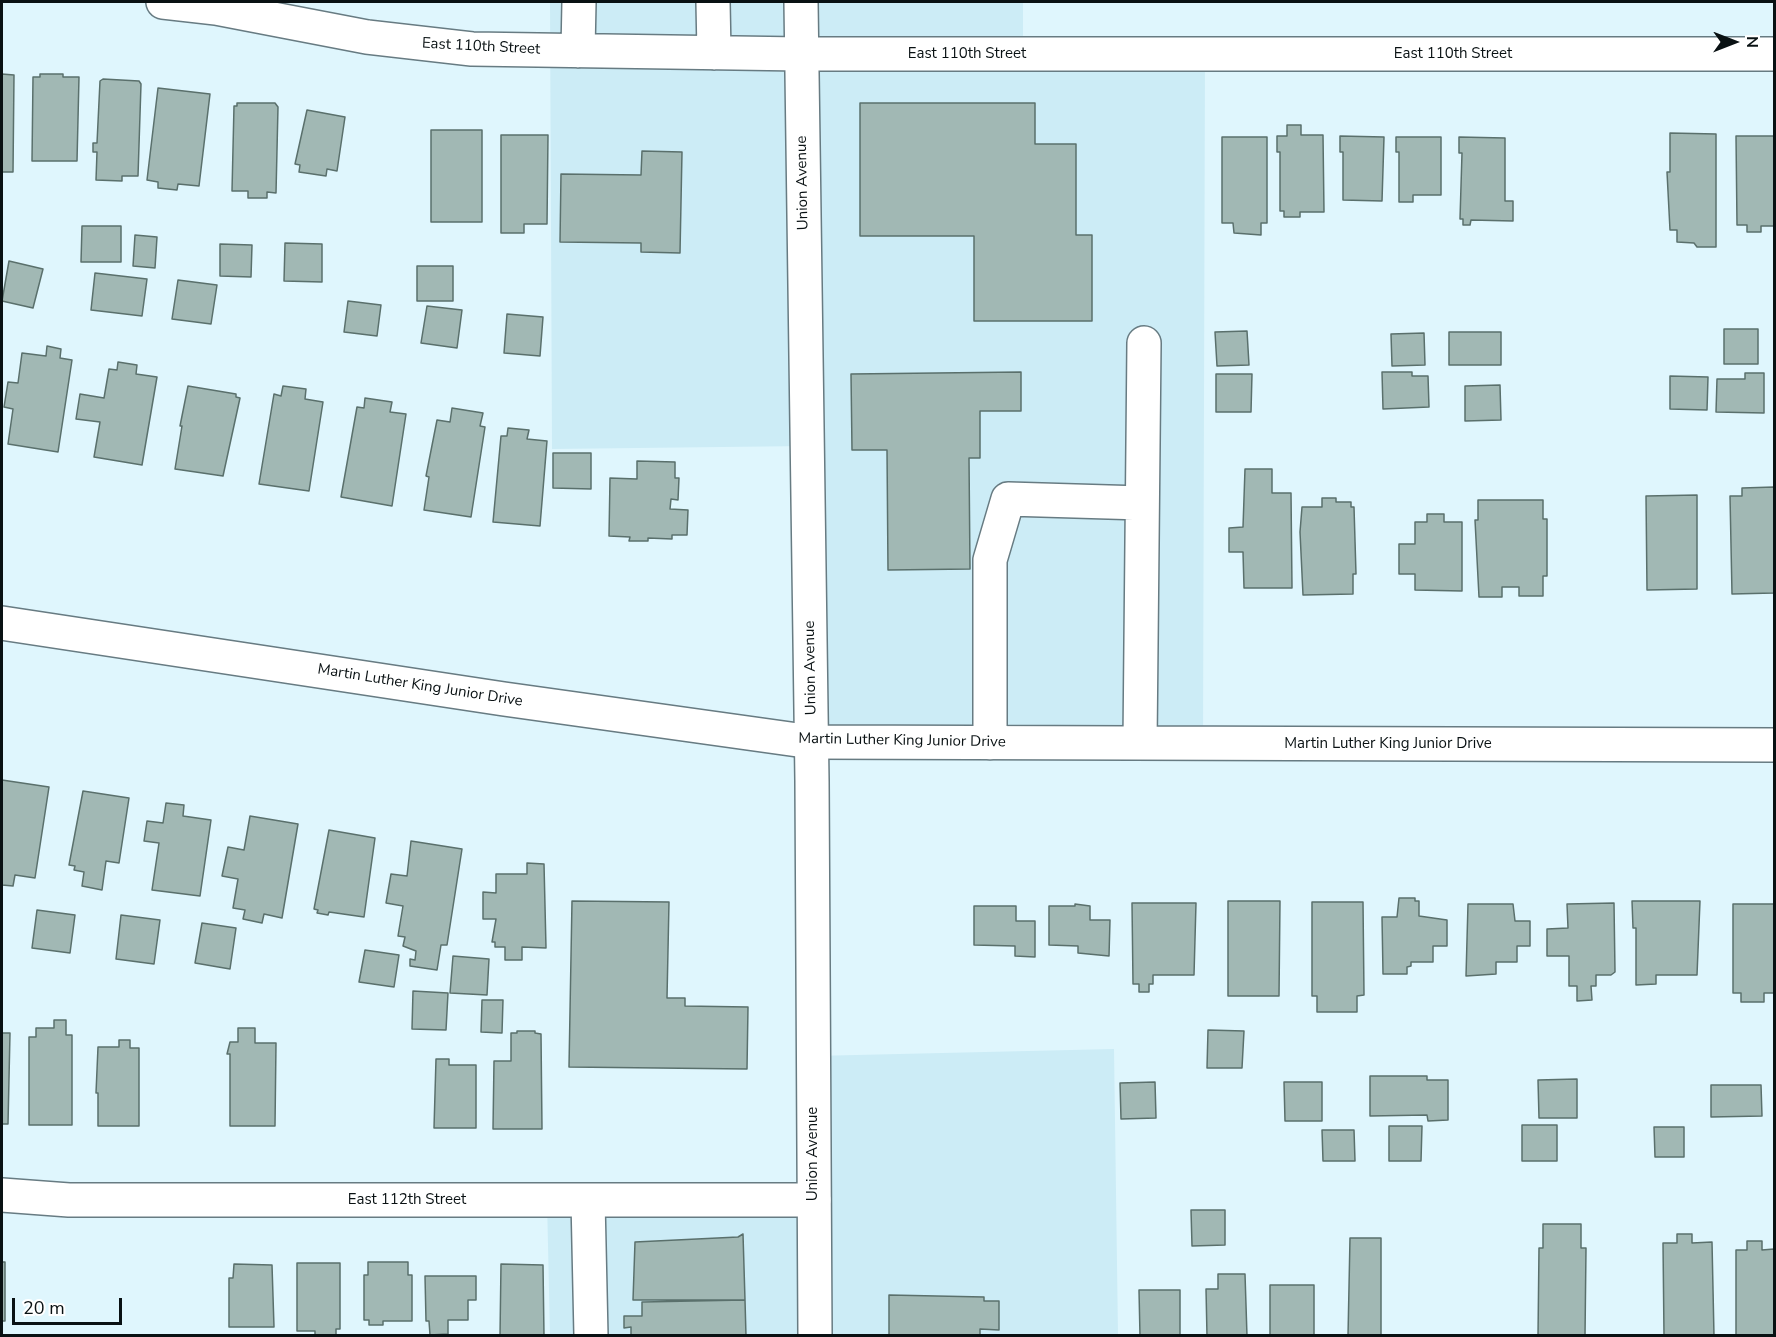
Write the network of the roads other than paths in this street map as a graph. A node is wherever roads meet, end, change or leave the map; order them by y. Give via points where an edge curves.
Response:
1 (163, 2) edge
2 (579, 2) edge
3 (713, 2) edge
4 (801, 2) edge
5 (578, 51) junction
6 (714, 53) junction
7 (801, 54) junction
8 (1774, 54) edge
9 (1144, 344) dead end
10 (1142, 503) junction
11 (2, 623) edge
12 (812, 742) junction
13 (990, 743) junction
14 (1140, 743) junction
15 (1774, 745) edge
16 (2, 1195) edge
17 (588, 1200) junction
18 (814, 1200) junction
19 (591, 1335) edge
20 (814, 1335) edge

1 - 5 street, East 110th Street via 216,8 367,38 472,49
2 - 5 street
3 - 6 street
4 - 7 street, Union Avenue
5 - 6 street, East 110th Street
6 - 7 street, East 110th Street
7 - 8 street, East 110th Street
7 - 12 street, Union Avenue
9 - 10 street
10 - 13 street via 1008,499 990,560
10 - 14 street
11 - 12 street, Martin Luther King Junior Drive
12 - 13 street, Martin Luther King Junior Drive
12 - 18 street, Union Avenue
13 - 14 street, Martin Luther King Junior Drive
14 - 15 street, Martin Luther King Junior Drive
16 - 17 street, East 112th Street via 69,1200
17 - 18 street, East 112th Street
17 - 19 street
18 - 20 street, Union Avenue

